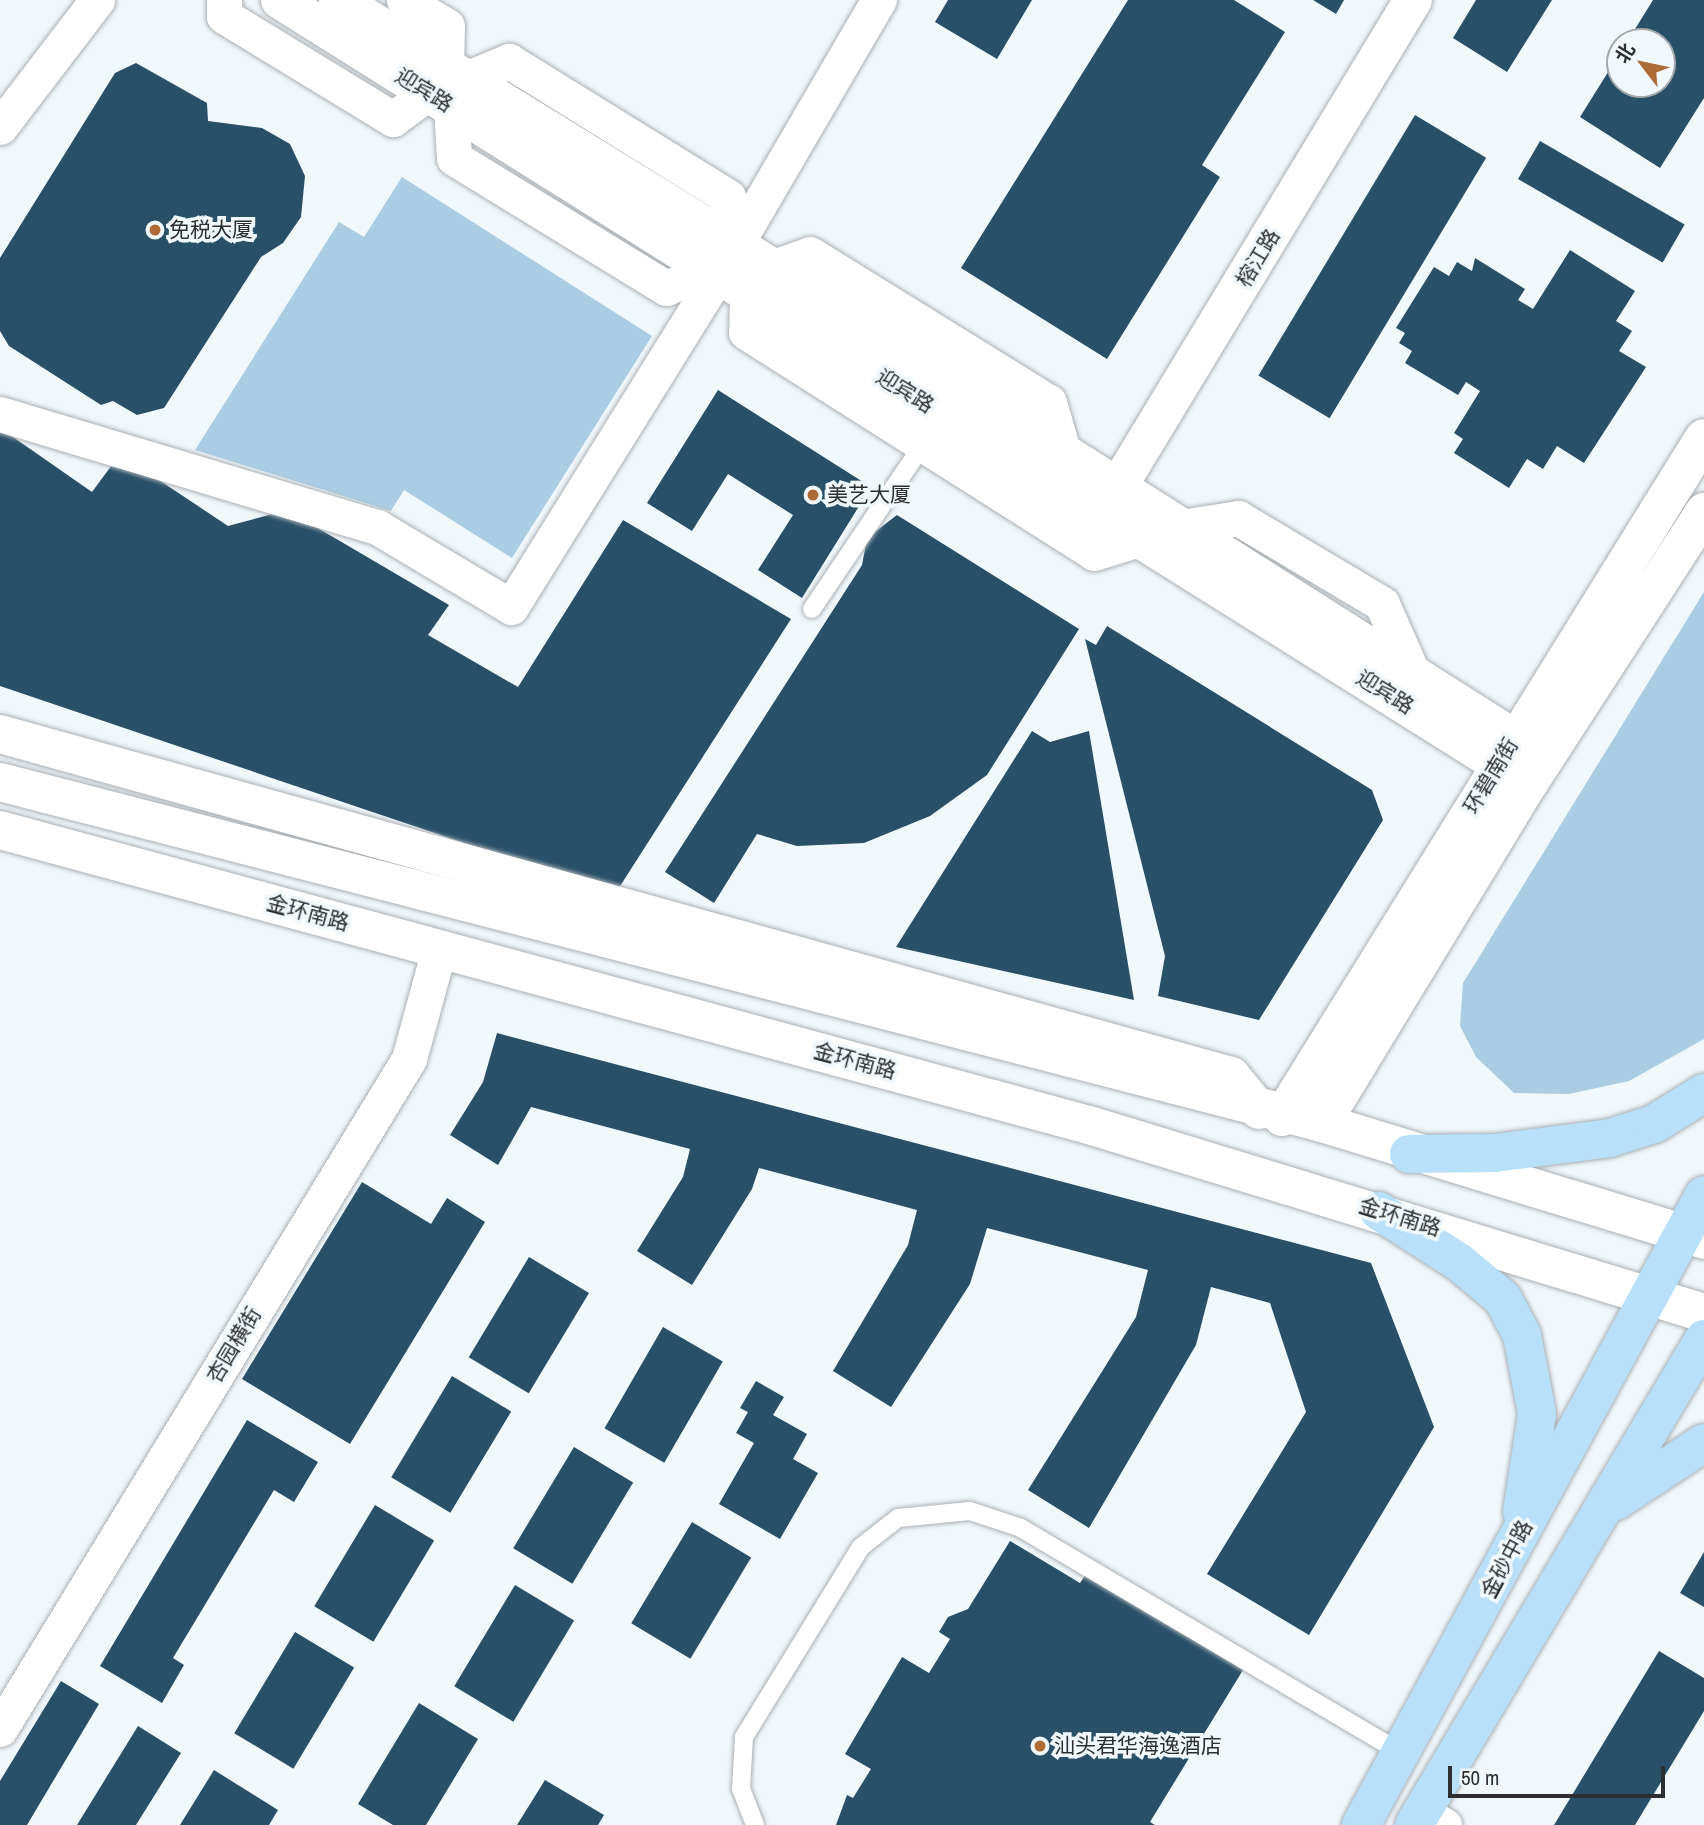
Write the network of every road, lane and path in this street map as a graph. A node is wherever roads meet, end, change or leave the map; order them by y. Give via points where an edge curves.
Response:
1 (97, 0) edge
2 (224, 0) edge
3 (280, 0) edge
4 (338, 0) edge
5 (404, 0) edge
6 (879, 0) edge
7 (1413, 0) edge
8 (448, 86) junction
9 (0, 127) edge
10 (735, 265) junction
11 (0, 414) edge
12 (936, 431) junction
13 (1704, 438) edge
14 (1110, 501) junction
15 (1704, 512) edge
16 (1139, 538) junction
17 (812, 609) dead end
18 (0, 734) edge
19 (1522, 760) junction
20 (0, 782) edge
21 (0, 830) edge
22 (439, 948) junction
23 (1704, 1093) edge
24 (1271, 1114) junction
25 (1322, 1123) junction
26 (1409, 1154) junction
27 (1704, 1195) edge
28 (1379, 1211) junction
29 (1692, 1236) edge
30 (1648, 1292) junction
31 (1704, 1313) edge
32 (1704, 1339) edge
33 (1704, 1443) edge
34 (1600, 1513) junction
35 (1518, 1538) junction
36 (0, 1730) edge
37 (1402, 1753) junction
38 (1427, 1821) edge
39 (755, 1825) edge
40 (1361, 1825) edge

1 - 9 street
2 - 8 street via 224,16 393,119
3 - 8 street, 迎宾路
4 - 8 street, 迎宾路
5 - 8 street via 447,26
6 - 10 street
7 - 14 street, 榕江路
8 - 10 street, 迎宾路
8 - 10 street via 509,61 728,197
10 - 11 street via 511,607 377,527
10 - 12 street, 迎宾路
10 - 14 street, 迎宾路 via 1063,450
12 - 14 street, 迎宾路
12 - 16 street via 1094,553
12 - 17 lane
13 - 19 street, 环碧南街
14 - 16 street, 迎宾路
14 - 19 street, 迎宾路 via 1181,527 1413,674
15 - 19 street, 环碧南街
16 - 19 street, 迎宾路
18 - 24 street via 1231,1076
19 - 24 street, 环碧南街
19 - 25 street, 环碧南街
20 - 24 street
21 - 22 street, 金环南路
22 - 28 street, 金环南路 via 1088,1125
22 - 36 street, 杏园横街 via 409,1059
23 - 26 main road via 1654,1124 1610,1138 1495,1153
24 - 25 street
25 - 26 street
26 - 29 street
27 - 29 main road, 金砂中路
28 - 30 street, 金环南路
28 - 35 main road via 1460,1263 1503,1299 1522,1335 1536,1414
29 - 30 main road, 金砂中路
30 - 31 street, 金环南路
30 - 35 main road, 金砂中路
32 - 34 main road
33 - 34 main road via 1662,1466
34 - 38 main road
35 - 37 main road, 金砂中路
37 - 39 lane via 1021,1528 971,1511 898,1518 861,1547 744,1737 741,1789
37 - 40 main road, 金砂中路

